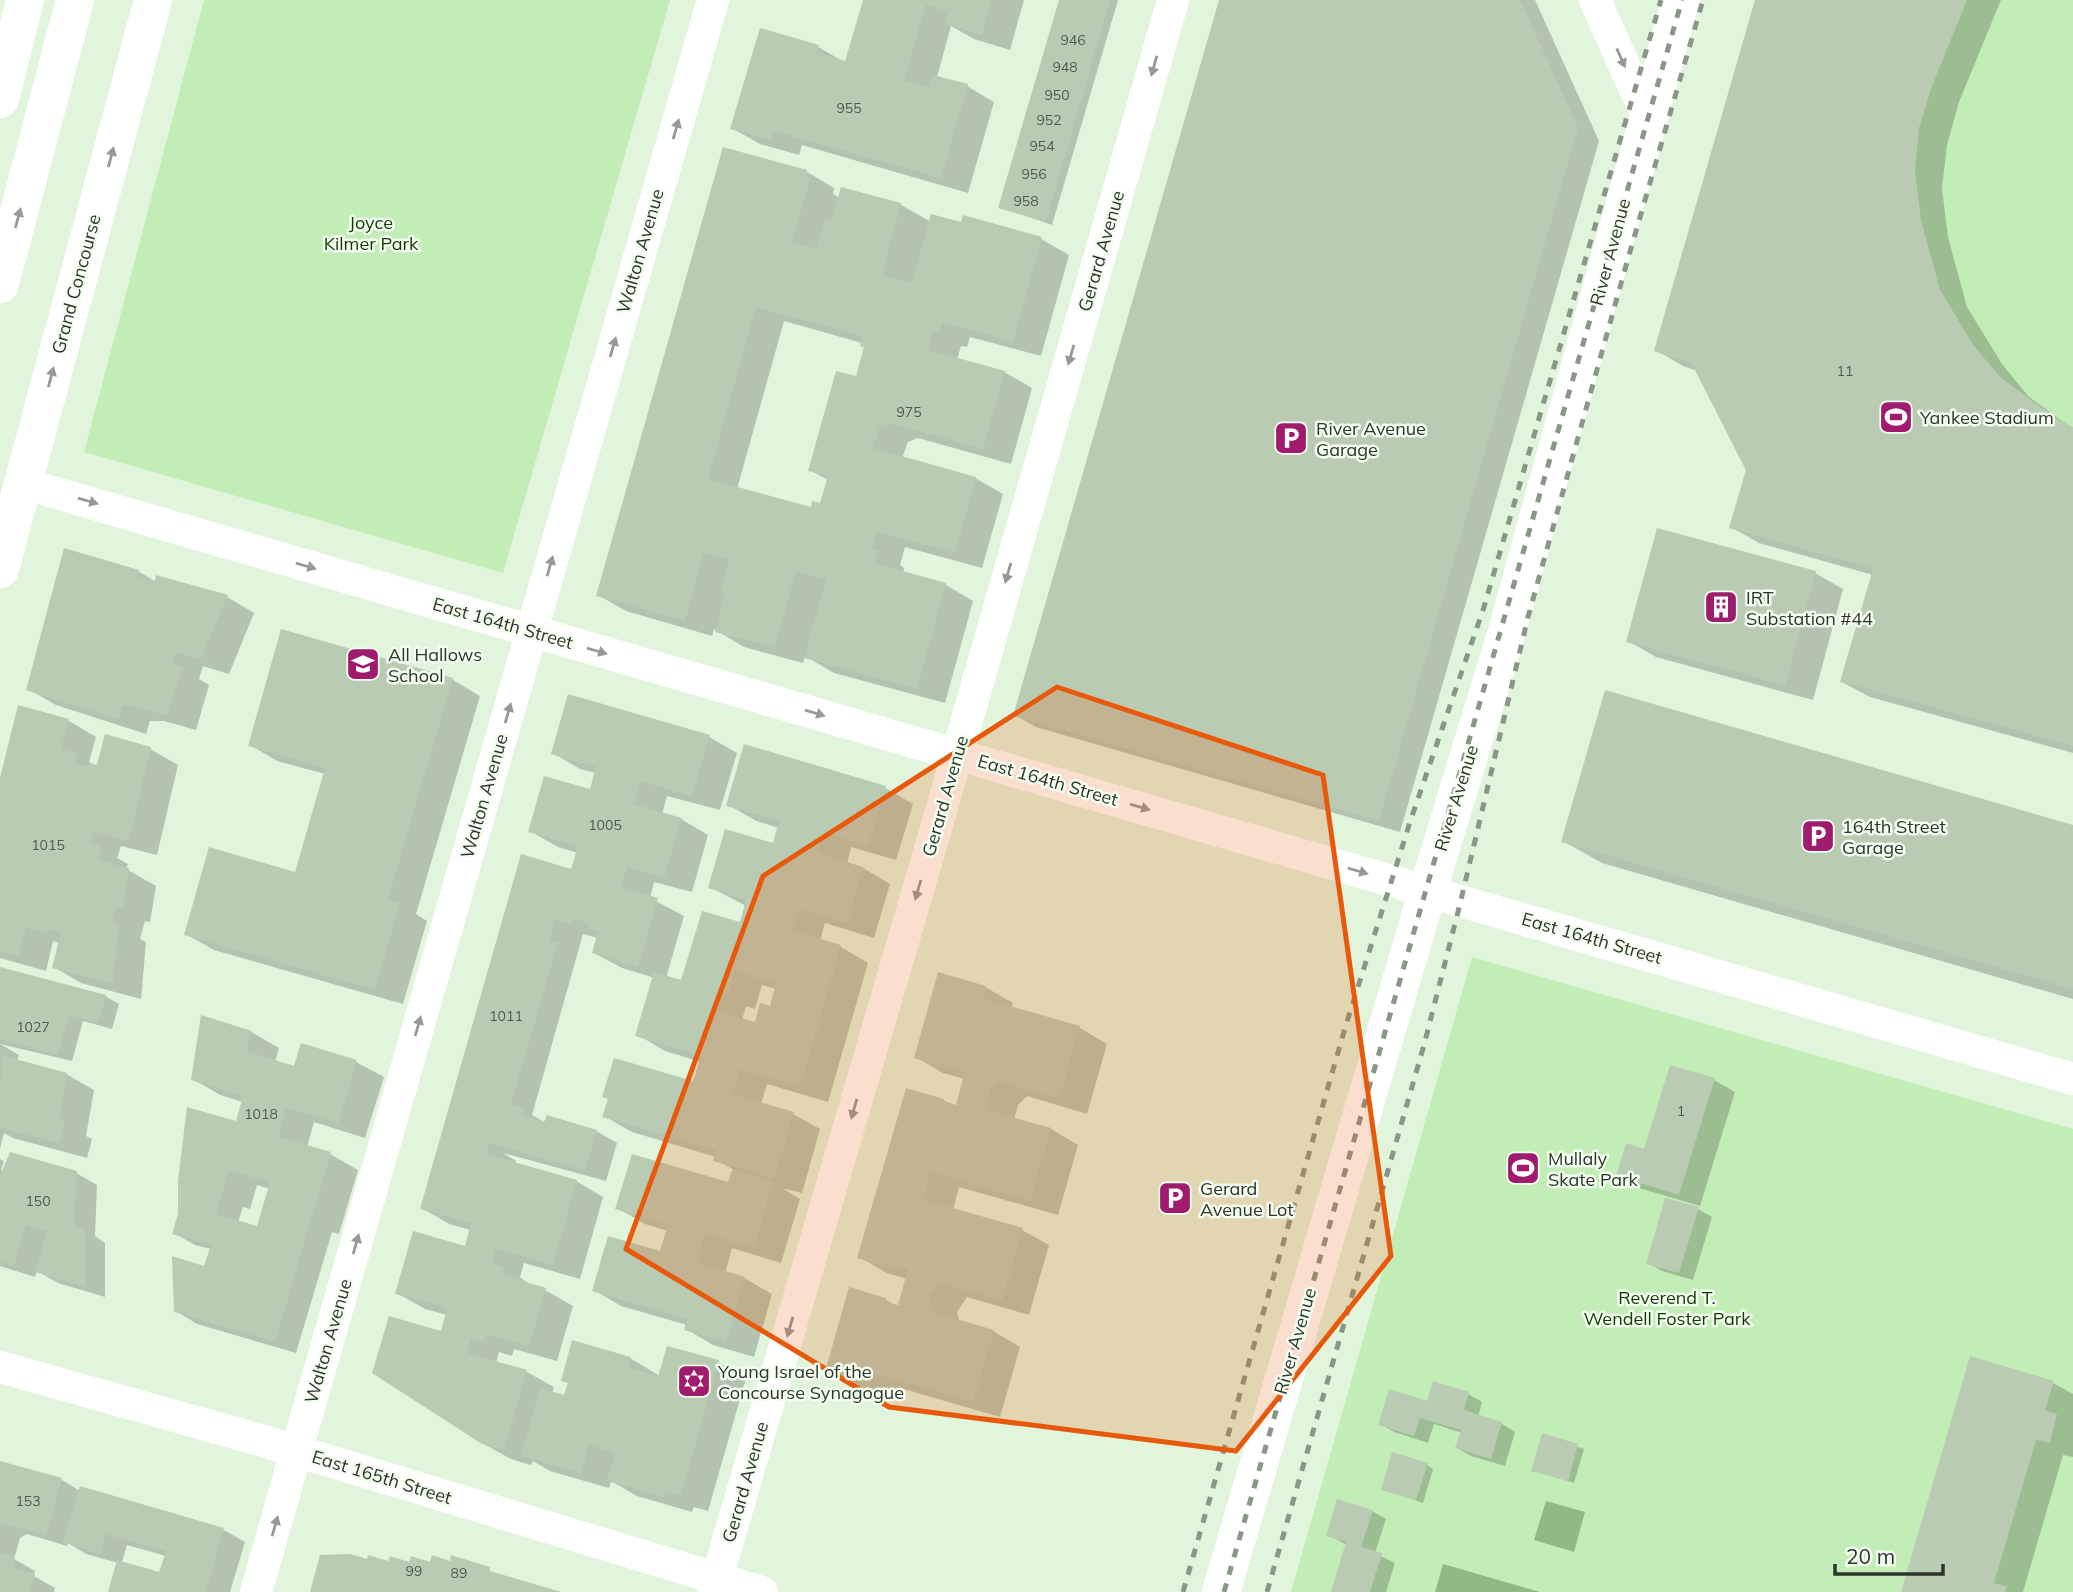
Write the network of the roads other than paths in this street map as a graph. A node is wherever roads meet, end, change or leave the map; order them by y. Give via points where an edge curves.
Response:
1 (25, 0) edge
2 (75, 0) edge
3 (153, 0) edge
4 (713, 0) edge
5 (1173, 0) edge
6 (1595, 0) edge
7 (1681, 0) edge
8 (0, 99) edge
9 (1647, 116) junction
10 (0, 284) edge
11 (22, 483) junction
12 (0, 569) edge
13 (531, 632) junction
14 (957, 754) junction
15 (1427, 890) junction
16 (2073, 1079) edge
17 (0, 1367) edge
18 (296, 1451) junction
19 (715, 1585) edge
20 (256, 1592) edge
21 (762, 1592) edge
22 (1221, 1592) edge

1 - 8 main road
10 -> 2 main road
11 -> 3 main road, Grand Concourse
13 -> 4 street, Walton Avenue
5 -> 14 street, Gerard Avenue
6 -> 9 street
7 - 9 main road, River Avenue
9 - 15 main road, River Avenue via 1507,631
11 - 12 main road, Grand Concourse
11 -> 13 street, East 164th Street
13 -> 14 street, East 164th Street
18 -> 13 street, Walton Avenue
14 -> 15 street, East 164th Street
14 -> 19 street, Gerard Avenue
15 - 16 street, East 164th Street
15 - 22 main road, River Avenue
17 - 18 street, East 165th Street
18 - 19 street, East 165th Street
20 -> 18 street, Walton Avenue
19 - 21 street, East 165th Street

